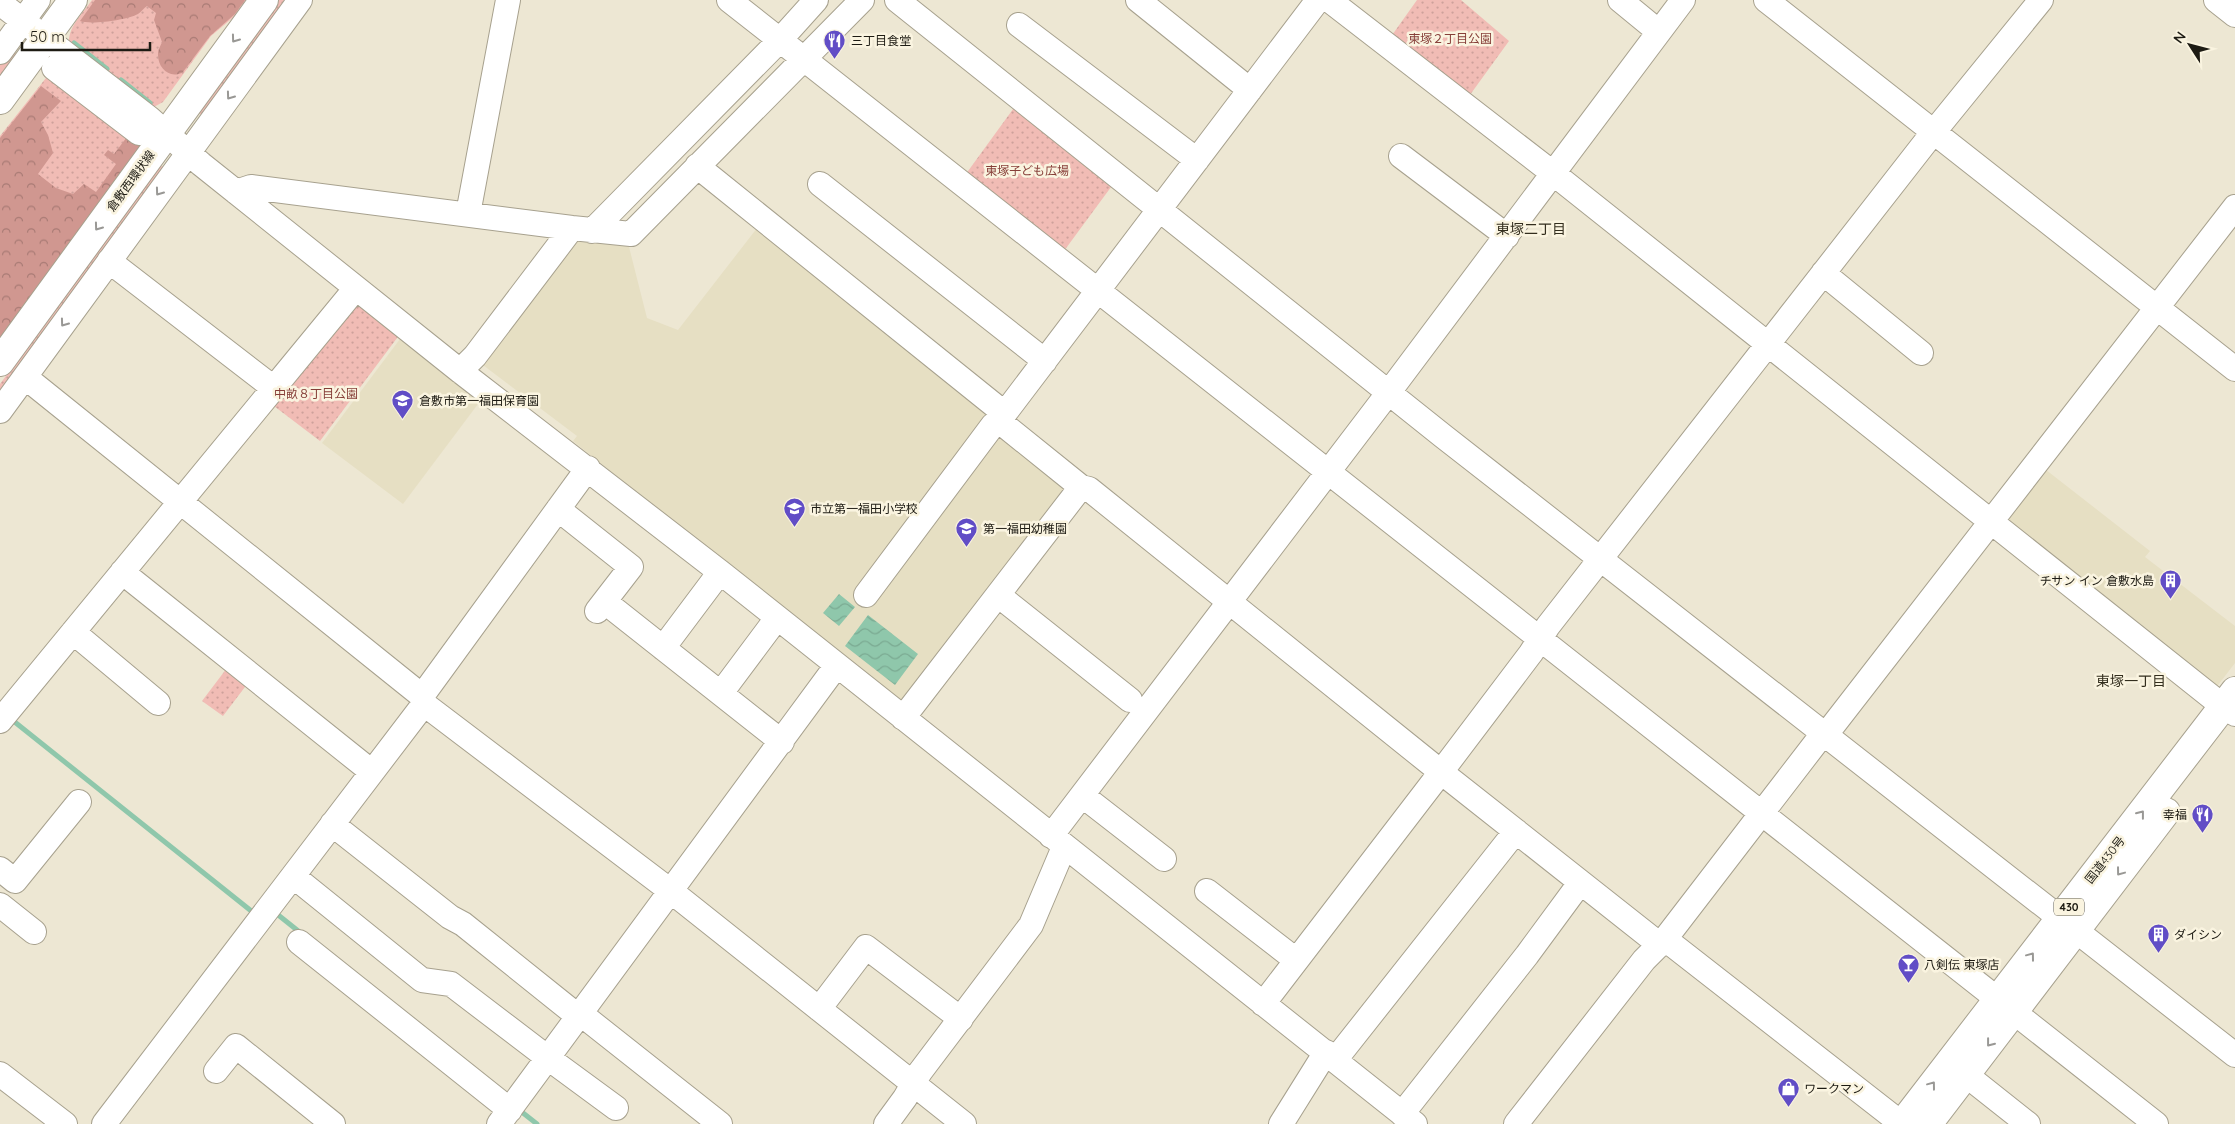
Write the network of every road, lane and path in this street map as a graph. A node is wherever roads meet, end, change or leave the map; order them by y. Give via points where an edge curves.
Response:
1 (38, 0) edge
2 (73, 0) edge
3 (264, 0) edge
4 (300, 0) edge
5 (508, 0) edge
6 (729, 0) edge
7 (816, 0) edge
8 (862, 0) edge
9 (897, 0) edge
10 (1138, 0) edge
11 (1318, 0) edge
12 (1329, 0) edge
13 (1620, 0) edge
14 (1683, 0) edge
15 (1766, 0) edge
16 (2041, 0) edge
17 (2216, 0) edge
18 (0, 3) edge
19 (2235, 15) edge
20 (23, 21) junction
21 (1019, 26) dead end
22 (1659, 32) junction
23 (46, 38) junction
24 (780, 40) junction
25 (0, 52) edge
26 (804, 59) junction
27 (54, 68) dead end
28 (1250, 90) junction
29 (0, 100) edge
30 (1934, 132) junction
31 (139, 133) dead end
32 (166, 133) junction
33 (188, 153) junction
34 (1401, 156) dead end
35 (1197, 160) junction
36 (697, 166) junction
37 (1554, 174) junction
38 (820, 184) dead end
39 (243, 189) junction
40 (2235, 207) edge
41 (1160, 210) junction
42 (468, 214) junction
43 (582, 229) junction
44 (1507, 236) junction
45 (109, 261) junction
46 (1823, 273) junction
47 (356, 288) junction
48 (1098, 292) junction
49 (2157, 308) junction
50 (1768, 345) junction
51 (1920, 353) dead end
52 (1045, 361) junction
53 (0, 362) edge
54 (464, 366) junction
55 (2235, 369) edge
56 (25, 377) junction
57 (275, 389) junction
58 (1389, 392) junction
59 (0, 411) edge
60 (1002, 418) junction
61 (588, 468) junction
62 (1327, 472) junction
63 (1081, 486) junction
64 (180, 501) junction
65 (558, 509) junction
66 (1991, 522) junction
67 (1601, 560) junction
68 (122, 572) junction
69 (720, 572) junction
70 (998, 595) junction
71 (866, 596) dead end
72 (1229, 601) junction
73 (777, 618) junction
74 (73, 632) junction
75 (1540, 639) junction
76 (663, 648) junction
77 (838, 666) junction
78 (721, 693) junction
79 (423, 700) junction
80 (1130, 700) dead end
81 (158, 703) dead end
82 (2232, 708) edge
83 (906, 714) junction
84 (1, 719) edge
85 (1824, 734) junction
86 (782, 742) junction
87 (372, 772) junction
88 (1441, 772) junction
89 (1083, 796) junction
90 (79, 802) dead end
91 (1762, 813) junction
92 (332, 824) junction
93 (1516, 831) junction
94 (1056, 835) junction
95 (1164, 859) dead end
96 (0, 870) edge
97 (293, 876) junction
98 (1580, 884) junction
99 (1207, 890) dead end
100 (672, 892) junction
101 (0, 905) edge
102 (2068, 924) junction
103 (34, 932) dead end
104 (299, 942) dead end
105 (1663, 942) junction
106 (1296, 960) junction
107 (1263, 1004) junction
108 (2006, 1006) junction
109 (819, 1009) junction
110 (580, 1016) junction
111 (961, 1019) junction
112 (2235, 1055) edge
113 (1331, 1056) junction
114 (548, 1058) junction
115 (1958, 1068) junction
116 (216, 1071) dead end
117 (0, 1074) edge
118 (913, 1084) junction
119 (616, 1108) dead end
120 (509, 1111) edge
121 (1409, 1119) edge
122 (65, 1124) edge
123 (104, 1124) edge
124 (333, 1124) edge
125 (720, 1124) edge
126 (886, 1124) edge
127 (964, 1124) edge
128 (1281, 1124) edge
129 (1516, 1124) edge
130 (1902, 1124) edge
131 (1928, 1124) edge
132 (2028, 1124) edge
133 (2156, 1124) edge

1 - 20 street
2 - 23 main road
3 -> 32 main road, 倉敷西環状線
4 -> 33 street
5 - 42 street
6 - 24 street
7 - 24 street
8 - 26 street
9 - 41 street
10 - 28 street
11 - 28 street
12 - 37 street
13 - 22 street
14 - 22 street
15 - 30 street
16 - 30 street
17 - 19 street
18 - 20 street
20 - 23 street
20 - 25 street
21 - 35 street
22 - 37 street
23 - 29 main road
23 - 32 street
24 - 26 street
24 - 43 street
26 - 36 street
26 - 48 street
27 - 31 street
28 - 35 street
30 - 46 street
30 - 49 street
32 - 33 street
32 -> 53 main road, 倉敷西環状線
33 - 39 street
33 -> 45 street
34 - 44 street
35 - 41 street
36 - 43 street via 631,234
36 - 60 street
37 - 44 street
37 - 50 street
38 - 52 street
39 - 42 street
39 - 47 street
40 - 49 street
41 - 48 street
41 - 58 street
42 - 43 street
43 - 54 street
44 - 58 street
45 -> 56 street
45 - 57 street
46 - 50 street
46 - 51 street
47 - 54 street
47 - 57 street
48 - 52 street
48 - 62 street
49 - 55 street
49 - 66 street
50 - 66 street
50 - 67 street
52 - 60 street
54 - 61 street
56 - 59 street
56 - 64 street
57 - 64 street
58 - 62 street
58 - 67 street
60 - 63 street
60 - 71 street via 993,425
61 - 65 street
61 - 69 street
62 - 72 street
62 - 75 street
63 - 70 street
63 - 72 street via 1089,489
64 - 68 street
64 - 79 street
65 - 76 street via 631,567 601,606
65 - 79 street
66 - 82 street
66 - 85 street
67 - 75 street
67 - 85 street
68 - 74 street
68 - 87 street
69 - 73 street
69 - 76 street
70 - 80 street
70 - 83 street
72 - 88 street
72 - 89 street
73 - 77 street
73 - 78 street
74 - 81 street
74 - 84 street
75 - 88 street
75 - 91 street
76 - 78 street
77 - 83 street
77 - 86 street
78 - 86 street
79 - 87 street
79 - 100 street
82 - 102 main road, 国道430号 / 430
83 - 94 street
85 - 91 street
85 - 102 street
86 - 100 street
87 - 92 street
88 - 93 street
88 - 106 street
89 - 94 street
89 - 95 street
90 - 96 street via 14,881
91 - 105 street
91 - 108 street
92 - 97 street
92 - 110 street
93 - 98 street
93 - 113 street
94 - 107 street
94 - 111 street via 1031,925
97 - 114 street via 422,980 451,984
97 - 123 street
98 - 105 street
98 - 121 street
99 - 106 street
100 - 109 street
100 - 110 street
101 - 103 street
102 - 108 main road, 国道430号 / 430
102 - 112 street
104 - 120 street
105 - 129 street via 1644,960
105 - 130 street
106 - 107 street
107 - 113 street
108 - 115 main road, 国道430号 / 430
108 - 133 street
109 - 111 street via 866,947
109 - 118 street
110 - 114 street
110 - 125 street
111 - 118 street
113 - 121 street
113 - 128 street
114 - 119 street
114 - 120 street
130 -> 115 main road, 国道430号 / 430
115 - 131 main road, 国道430号 / 430
115 - 132 street
116 - 124 street via 236,1046
117 - 122 street
118 - 126 street
118 - 127 street

